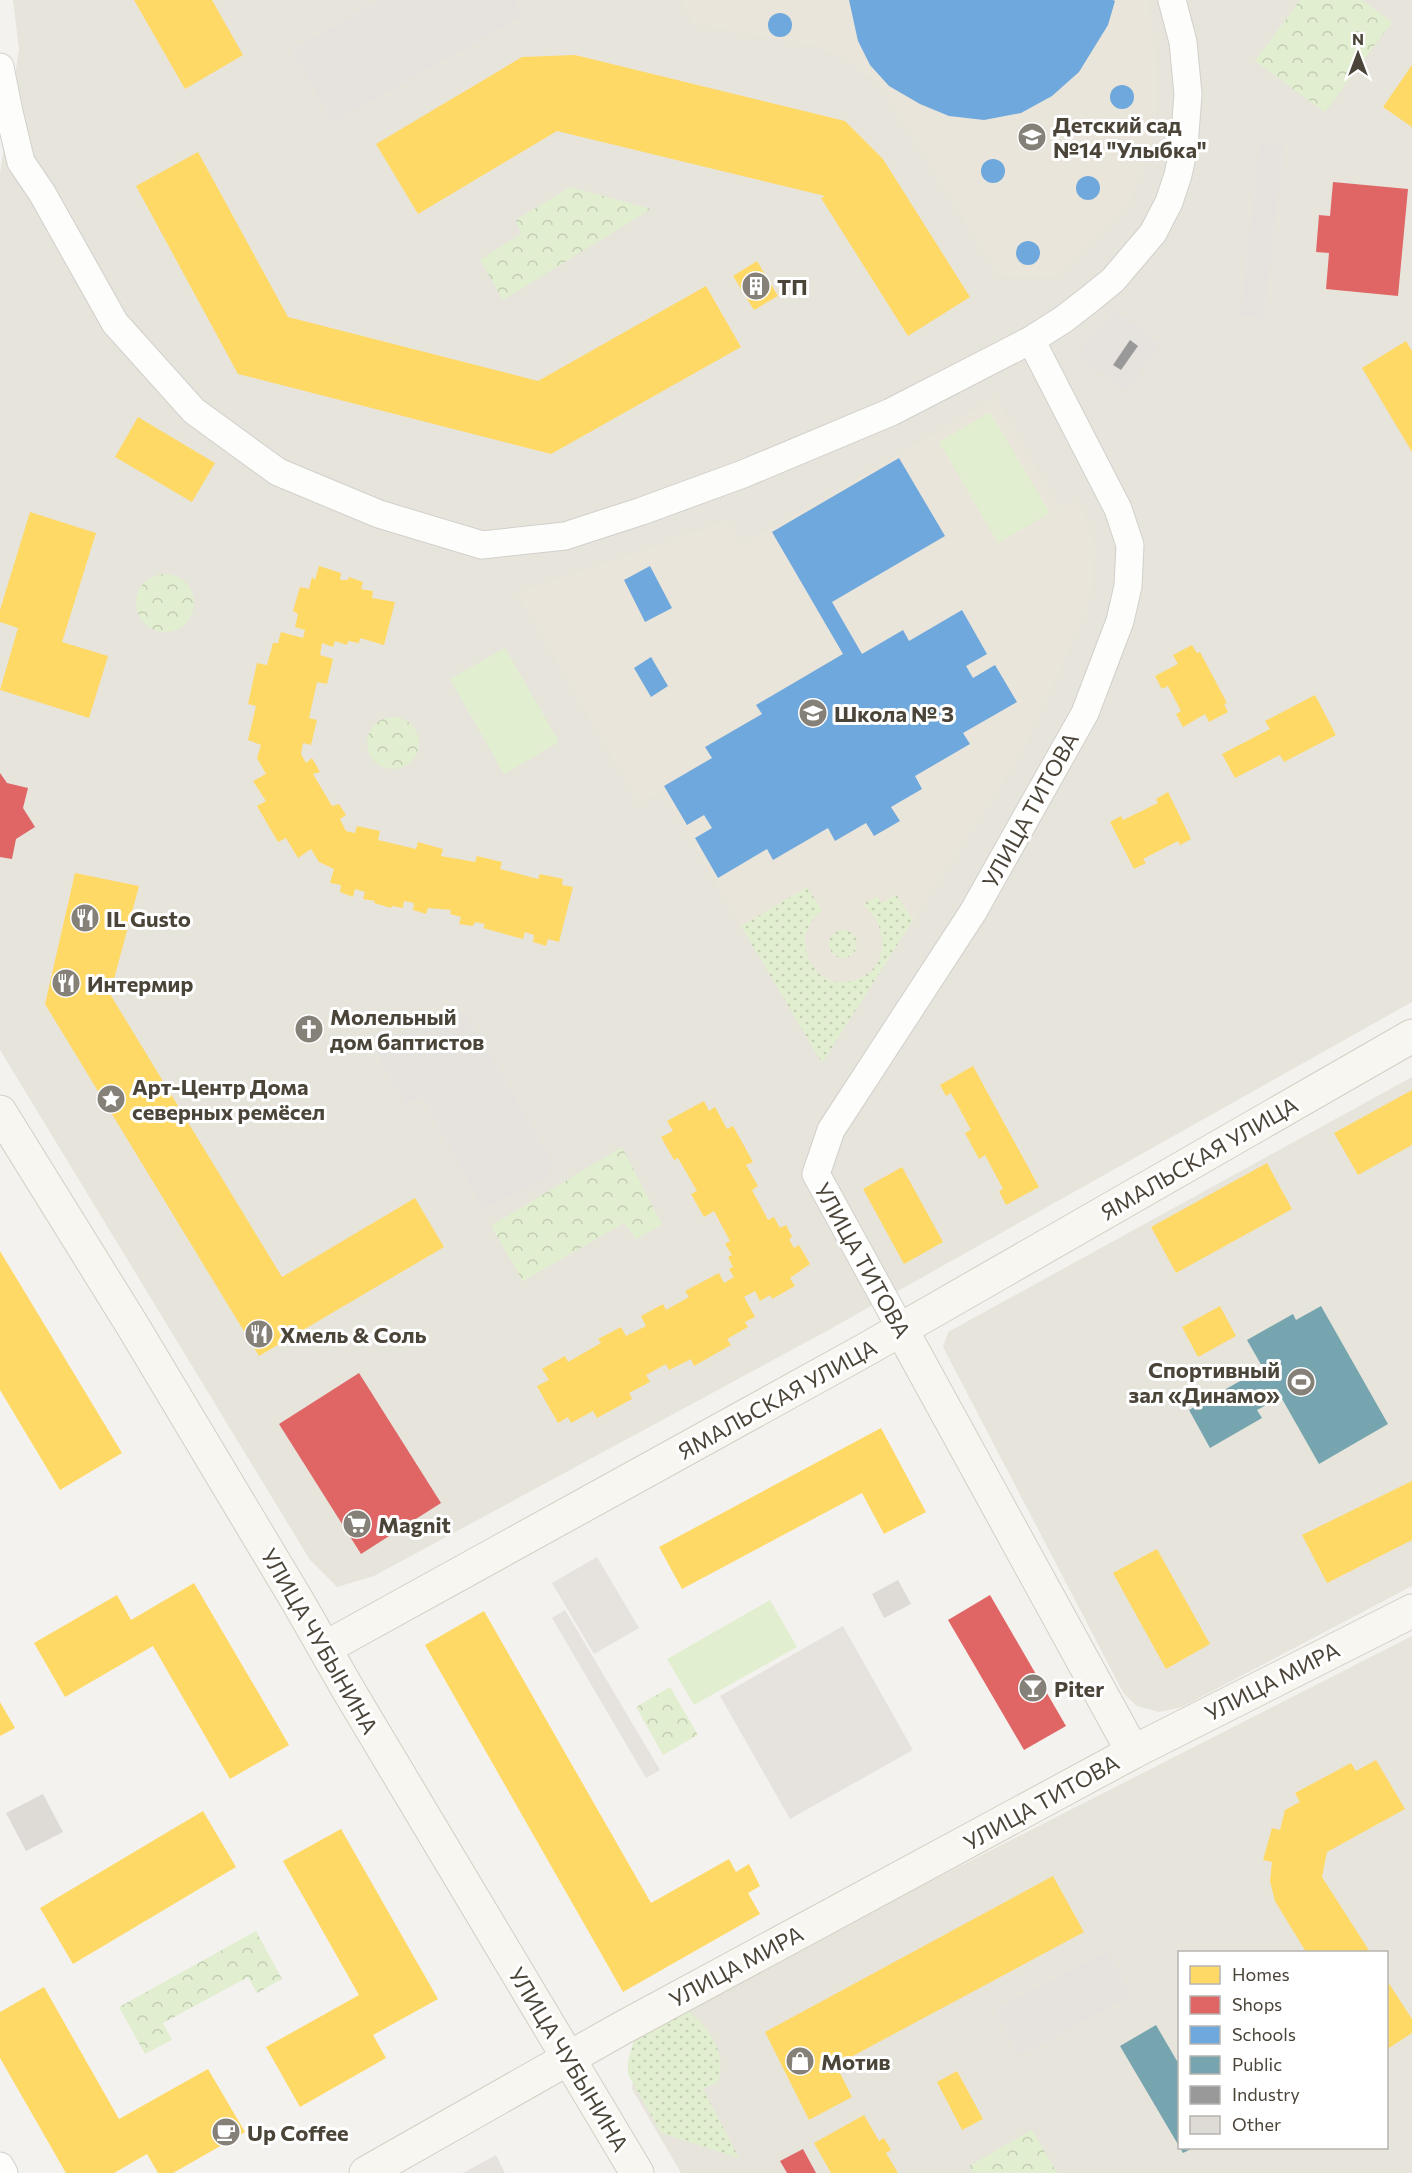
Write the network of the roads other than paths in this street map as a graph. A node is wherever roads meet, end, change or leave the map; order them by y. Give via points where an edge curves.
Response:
1 (1172, 0) edge
2 (0, 67) edge
3 (1031, 340) junction
4 (1412, 1036) edge
5 (0, 1112) edge
6 (901, 1329) junction
7 (1412, 1611) edge
8 (325, 1648) junction
9 (1133, 1752) junction
10 (905, 1877) joint
11 (569, 2058) junction
12 (0, 2166) edge
13 (4, 2173) edge
14 (366, 2173) edge
15 (637, 2173) edge

1 - 3 street via 1183,42 1188,94 1184,147 1169,202 1153,234 1113,280
2 - 3 street via 21,162 115,323 194,411 278,472 379,514 483,545 565,536 642,512 883,416
3 - 6 street, УЛИЦА ТИТОВА via 1118,509 1130,545 1128,586 1084,713 973,912 831,1130 816,1174
4 - 6 street, ЯМАЛЬСКАЯ УЛИЦА
5 - 8 street, УЛИЦА ЧУБЫНИНА
6 - 8 street, ЯМАЛЬСКАЯ УЛИЦА
6 - 9 street, УЛИЦА ТИТОВА
7 - 9 street, УЛИЦА МИРА
8 - 11 street, УЛИЦА ЧУБЫНИНА
9 - 10 street, УЛИЦА ТИТОВА
10 - 11 street, УЛИЦА МИРА
11 - 14 street, УЛИЦА МИРА
11 - 15 street, УЛИЦА ЧУБЫНИНА
12 - 13 street

